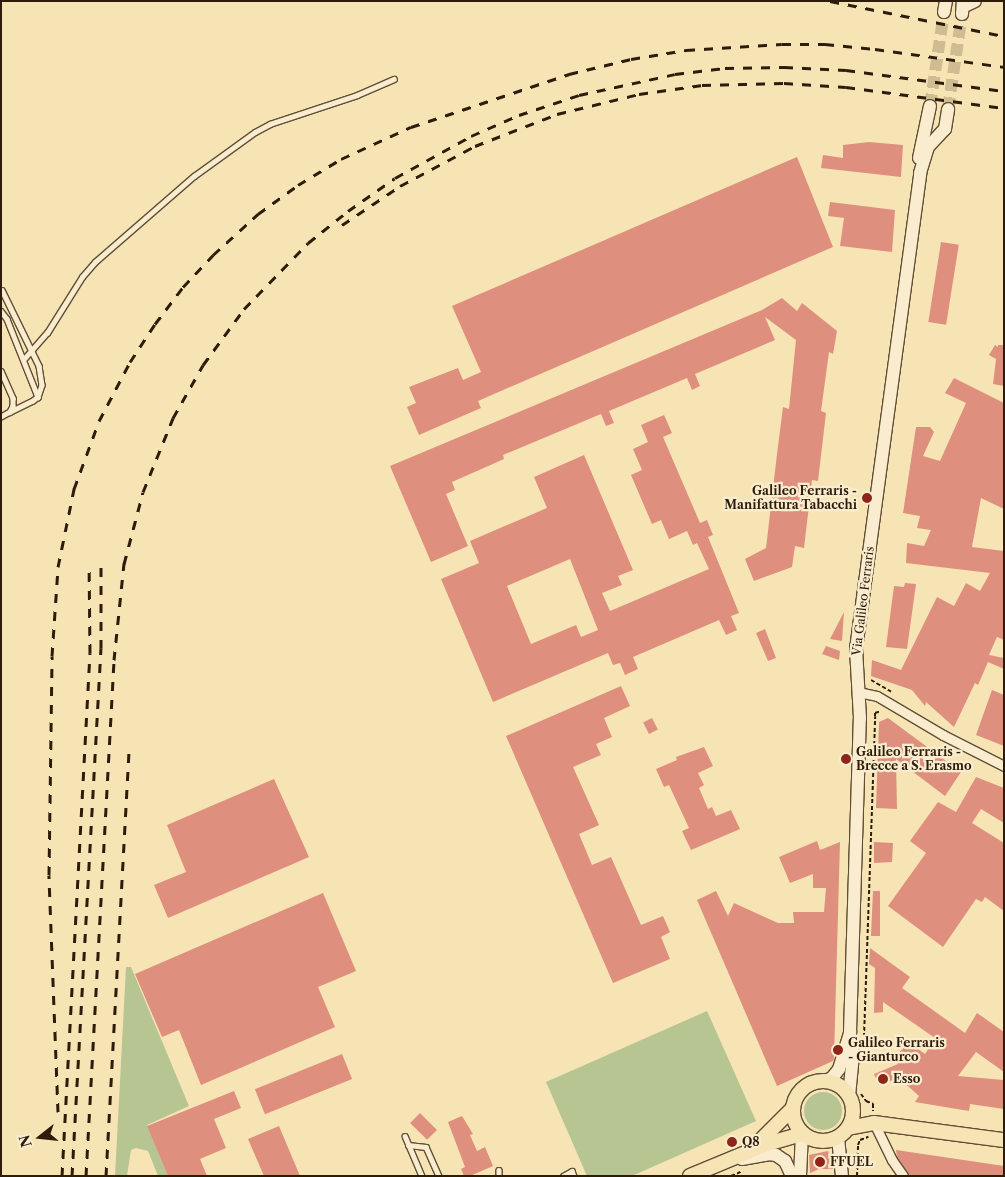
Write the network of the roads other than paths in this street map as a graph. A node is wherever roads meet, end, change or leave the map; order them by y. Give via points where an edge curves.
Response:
1 (975, 1) edge
2 (962, 7) edge
3 (394, 79) dead end
4 (930, 106) tunnel mouth
5 (948, 109) tunnel mouth
6 (920, 173) junction
7 (2, 290) edge
8 (1, 311) edge
9 (32, 352) junction
10 (24, 359) junction
11 (1, 371) edge
12 (38, 397) junction
13 (10, 412) junction
14 (1, 417) edge
15 (858, 692) junction
16 (1004, 766) edge
17 (850, 1032) junction
18 (825, 1081) junction
19 (849, 1096) junction
20 (793, 1108) junction
21 (853, 1110) junction
22 (873, 1122) junction
23 (848, 1128) junction
24 (802, 1134) junction
25 (405, 1136) dead end
26 (838, 1138) junction
27 (1004, 1140) edge
28 (408, 1145) junction
29 (751, 1150) junction
30 (718, 1165) junction
31 (499, 1170) dead end
32 (422, 1176) edge
33 (439, 1176) edge
34 (499, 1176) edge
35 (562, 1176) edge
36 (574, 1176) edge
37 (690, 1176) edge
38 (792, 1176) edge
39 (800, 1176) edge
40 (842, 1176) edge
41 (903, 1176) edge

1 - 2 street
3 - 9 lane via 270,124 201,171 95,262
4 - 6 main road, Via Galileo Ferraris via 922,137
5 - 6 main road, Via Galileo Ferraris via 946,127 928,147
6 - 15 main road, Via Galileo Ferraris via 856,649
7 - 9 lane
8 - 10 lane
9 - 10 lane
9 - 12 lane via 41,377
10 - 12 lane
11 - 13 lane via 13,398
12 - 13 lane
13 - 14 lane
15 - 16 street via 878,696 943,735
15 - 17 main road, Via Galileo Ferraris via 860,718
17 - 18 main road, Via Galileo Ferraris via 839,1069
17 - 19 main road, Via Galileo Ferraris via 853,1055
18 - 19 main road via 839,1086
18 - 20 main road via 803,1088
19 - 21 main road
20 - 24 main road via 794,1122
20 - 29 main road
21 - 22 main road
21 - 23 main road
22 - 23 main road
22 - 27 main road
22 - 41 street
23 - 26 main road
24 - 26 main road via 819,1142
24 - 29 main road
24 - 39 main road
25 - 28 lane
26 - 40 main road
28 - 32 lane
28 - 33 lane via 426,1147
29 - 30 main road
30 - 37 main road
30 - 38 main road via 776,1155 785,1161
31 - 34 lane
35 - 36 lane via 572,1171

